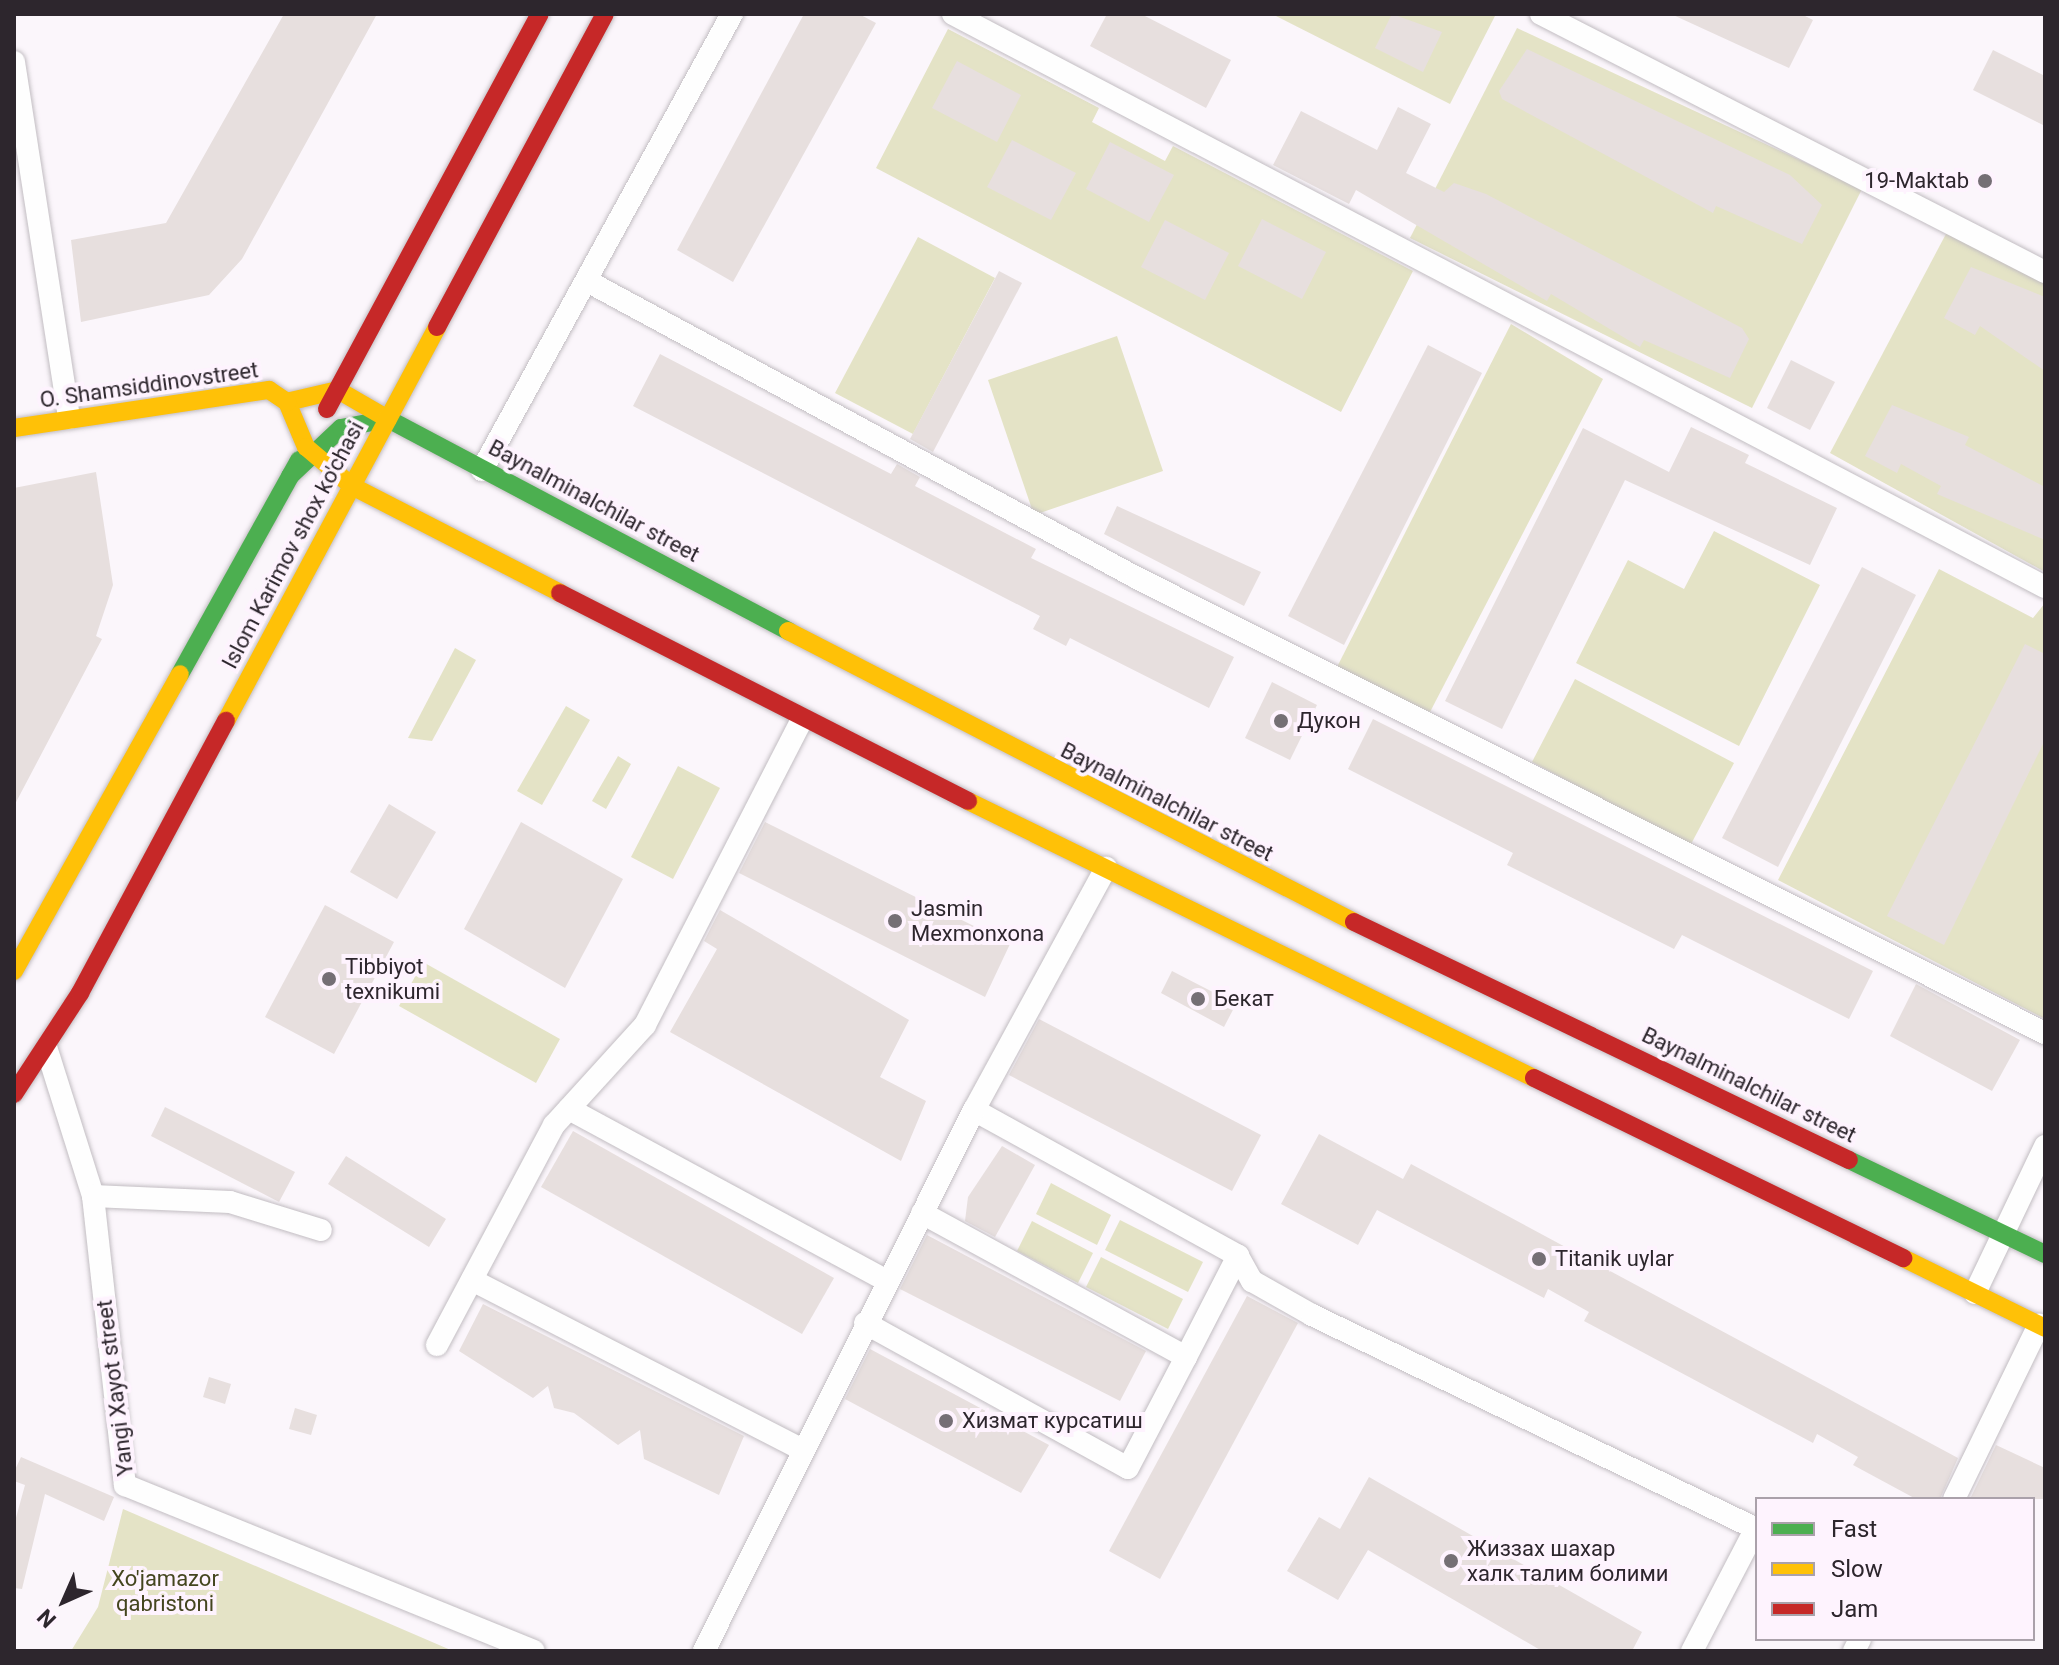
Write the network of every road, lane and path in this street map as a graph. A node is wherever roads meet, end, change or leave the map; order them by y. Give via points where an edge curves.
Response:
1 (540, 14) edge
2 (605, 14) edge
3 (732, 14) edge
4 (953, 14) edge
5 (1541, 14) edge
6 (14, 62) edge
7 (2045, 272) edge
8 (587, 281) junction
9 (338, 390) junction
10 (287, 402) junction
11 (69, 418) junction
12 (388, 419) junction
13 (14, 428) edge
14 (308, 450) junction
15 (482, 470) junction
16 (352, 486) junction
17 (2045, 587) edge
18 (802, 719) junction
19 (1106, 868) junction
20 (14, 971) edge
21 (2045, 1033) edge
22 (47, 1050) junction
23 (14, 1094) edge
24 (569, 1109) junction
25 (974, 1110) junction
26 (2045, 1146) edge
27 (93, 1196) junction
28 (922, 1213) junction
29 (321, 1230) dead end
30 (2001, 1234) junction
31 (2045, 1254) edge
32 (1238, 1256) junction
33 (472, 1280) junction
34 (887, 1281) junction
35 (1975, 1293) junction
36 (865, 1323) junction
37 (2042, 1326) edge
38 (437, 1345) dead end
39 (1186, 1357) junction
40 (803, 1450) junction
41 (1955, 1497) edge
42 (1755, 1527) edge
43 (1755, 1532) edge
44 (534, 1651) edge
45 (704, 1651) edge
46 (1692, 1651) edge

1 - 9 main road, Islom Karimov shox ko'chasi
2 - 12 main road, Islom Karimov shox ko'chasi
3 - 8 street
4 - 17 street
5 - 7 street
6 - 11 street
8 - 15 street
8 - 21 street via 1137,578
9 - 10 main road
9 - 12 main road, Baynalminalchilar street
9 - 14 main road, Islom Karimov shox ko'chasi
10 - 11 main road, O. Shamsiddinovstreet via 269,390
10 - 14 main road
11 - 13 main road, O. Shamsiddinovstreet
12 - 14 main road via 341,428
12 - 15 main road, Baynalminalchilar street
12 - 16 main road, Islom Karimov shox ko'chasi
14 - 16 main road
14 - 20 main road, Islom Karimov shox ko'chasi
15 - 30 main road, Baynalminalchilar street via 1172,834
16 - 18 main road
16 - 22 main road, Islom Karimov shox ko'chasi
18 - 19 main road
18 - 24 street via 645,1025
19 - 25 street
19 - 35 main road
22 - 23 main road, Islom Karimov shox ko'chasi
22 - 27 street, Yangi Xayot street
24 - 33 street
24 - 34 street
25 - 28 street
25 - 32 street
26 - 30 street
27 - 29 street via 230,1202
27 - 44 street, Yangi Xayot street via 125,1485
28 - 34 street
28 - 39 street
30 - 31 main road, Baynalminalchilar street
30 - 35 street
32 - 39 street
32 - 42 street via 1252,1281 1312,1315
33 - 38 street
33 - 40 street
34 - 36 street
35 - 37 main road
36 - 39 street via 1128,1468
36 - 40 street
37 - 41 street
40 - 45 street
43 - 46 street

